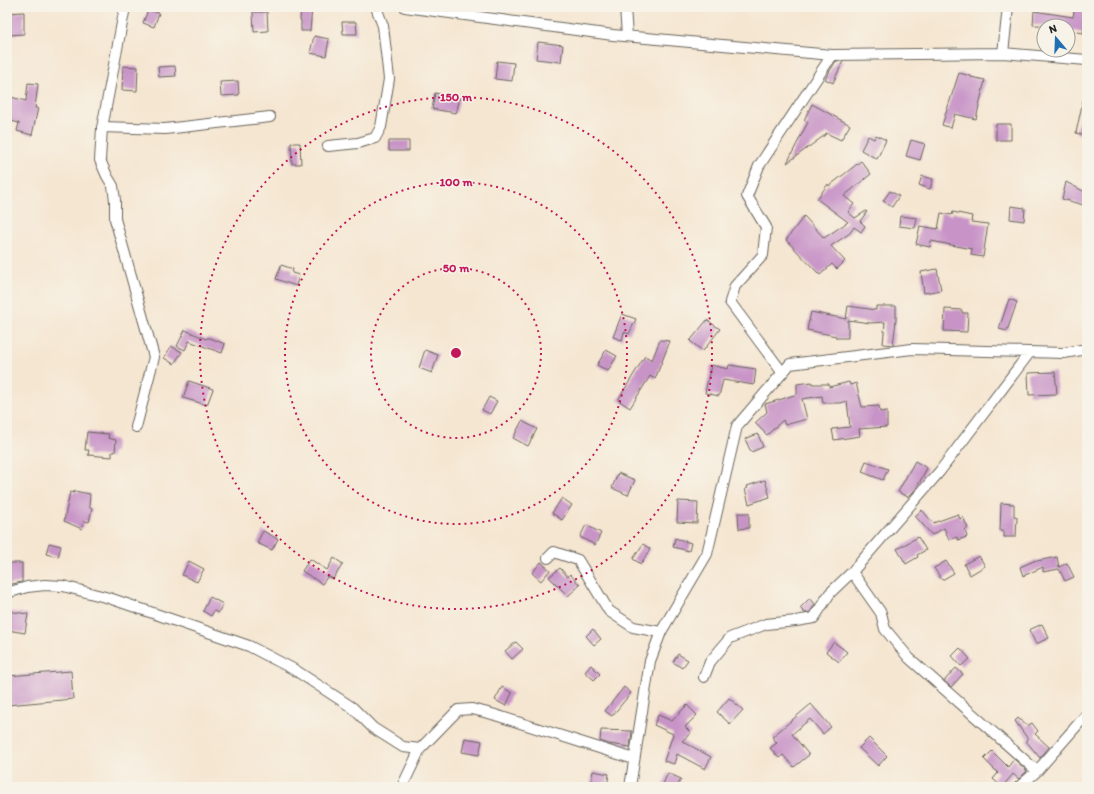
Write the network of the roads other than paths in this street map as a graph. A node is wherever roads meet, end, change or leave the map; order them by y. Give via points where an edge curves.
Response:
1 (124, 7) edge
2 (376, 7) edge
3 (405, 7) edge
4 (625, 7) edge
5 (1008, 7) edge
6 (421, 8) edge
7 (627, 36) junction
8 (1003, 53) junction
9 (832, 54) junction
10 (1087, 60) edge
11 (270, 117) dead end
12 (102, 127) junction
13 (328, 146) dead end
14 (1087, 349) edge
15 (1030, 352) junction
16 (782, 372) junction
17 (136, 427) dead end
18 (548, 558) dead end
19 (852, 572) junction
20 (7, 595) edge
21 (661, 632) junction
22 (704, 677) dead end
23 (1087, 714) edge
24 (420, 749) junction
25 (634, 759) junction
26 (1037, 771) junction
27 (402, 787) edge
28 (630, 787) edge
29 (1020, 787) edge

1 - 12 street
2 - 13 street via 384,26 389,80 381,127 375,138 358,143
3 - 6 street
4 - 7 street
5 - 8 street
6 - 7 street
7 - 9 street
8 - 9 street
8 - 10 street
9 - 16 street via 759,166 747,196 766,227 763,255 735,286 730,302
11 - 12 street via 165,129
12 - 17 street via 100,160 113,186 115,220 154,357
14 - 15 street via 1064,353
15 - 16 street via 912,349 790,364
15 - 19 street via 940,471
16 - 21 street via 736,426 708,554
18 - 21 street via 554,552 578,560 609,611 633,626
19 - 22 street via 830,593 814,618 766,624 730,638 710,662
19 - 26 street via 881,613 885,629 909,658
20 - 24 street via 27,587 63,586 109,598 249,646 295,670 352,708 373,728 403,747
21 - 25 street via 650,661
23 - 26 street
24 - 25 street via 458,710 472,709
24 - 27 street
25 - 28 street
26 - 29 street

